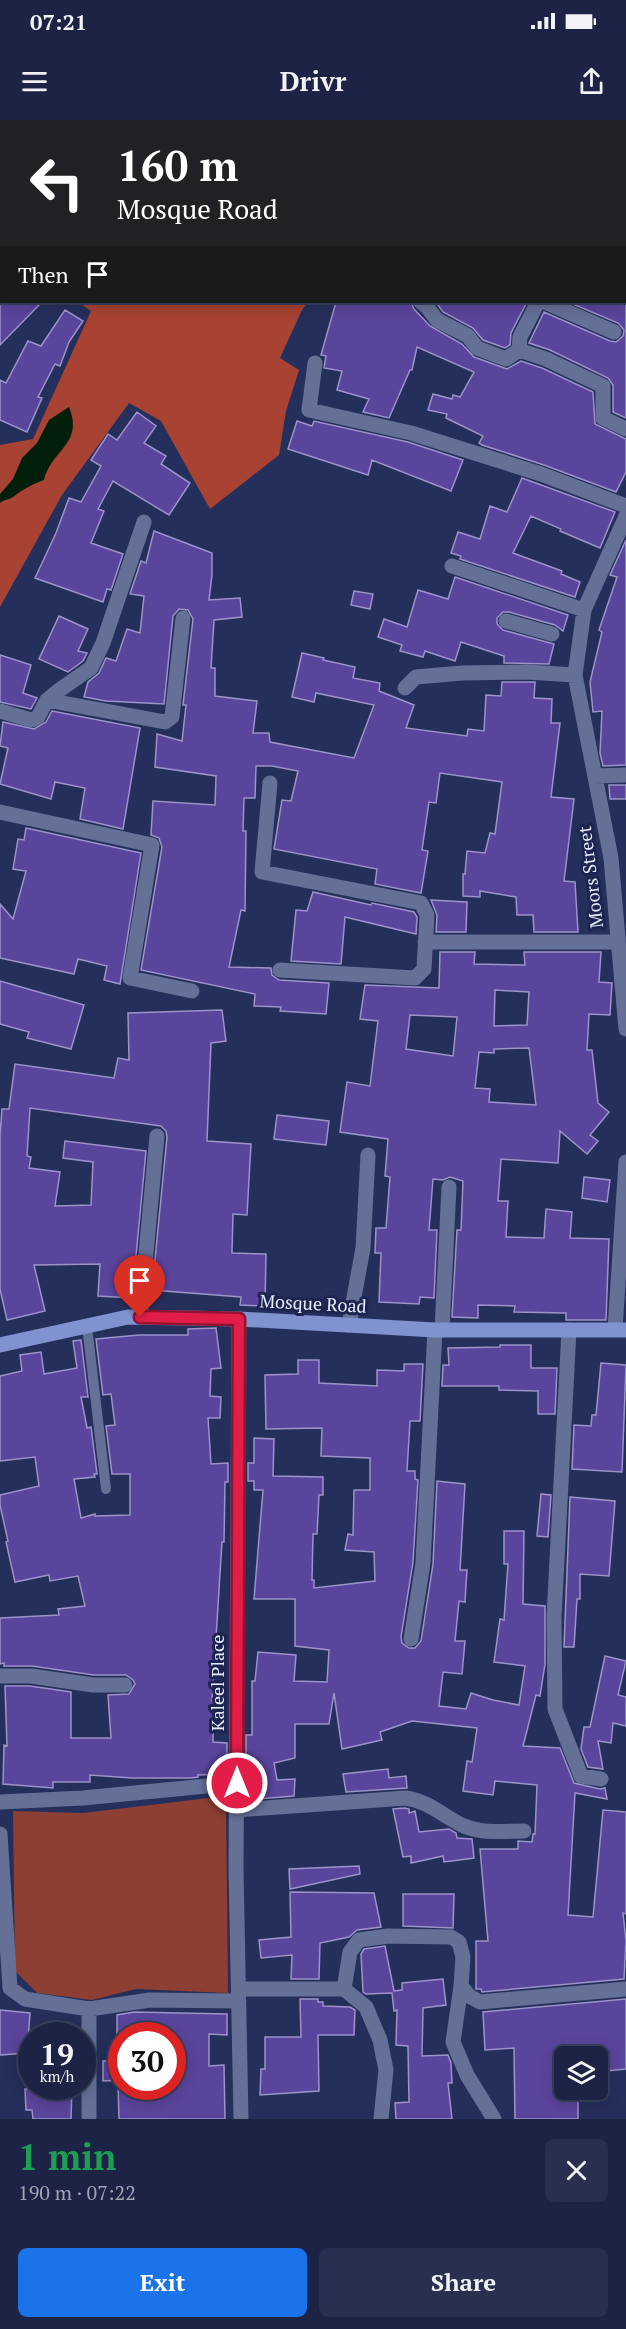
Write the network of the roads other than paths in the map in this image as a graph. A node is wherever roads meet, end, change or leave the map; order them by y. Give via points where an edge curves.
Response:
1 (422, 303) edge
2 (537, 303) edge
3 (547, 303) edge
4 (614, 332) dead end
5 (519, 350) junction
6 (315, 363) dead end
7 (626, 429) edge
8 (626, 506) edge
9 (626, 516) edge
10 (144, 522) dead end
11 (621, 539) edge
12 (452, 566) dead end
13 (584, 610) junction
14 (183, 618) dead end
15 (506, 621) dead end
16 (552, 634) dead end
17 (575, 675) junction
18 (405, 687) dead end
19 (47, 700) junction
20 (0, 711) edge
21 (626, 775) edge
22 (595, 776) junction
23 (270, 783) dead end
24 (0, 812) edge
25 (425, 942) junction
26 (618, 942) junction
27 (280, 970) dead end
28 (624, 985) edge
29 (192, 991) dead end
30 (626, 1029) edge
31 (157, 1136) dead end
32 (368, 1155) dead end
33 (626, 1162) edge
34 (449, 1187) dead end
35 (140, 1317) junction
36 (239, 1319) junction
37 (349, 1325) junction
38 (87, 1326) junction
39 (438, 1330) junction
40 (569, 1330) junction
41 (620, 1330) edge
42 (0, 1346) edge
43 (106, 1489) dead end
44 (411, 1639) dead end
45 (0, 1676) edge
46 (124, 1685) dead end
47 (601, 1779) dead end
48 (237, 1783) junction
49 (0, 1802) edge
50 (236, 1810) junction
51 (524, 1831) dead end
52 (0, 1834) edge
53 (1, 1877) edge
54 (461, 1986) junction
55 (344, 1989) junction
56 (626, 1989) edge
57 (239, 1995) junction
58 (89, 2008) junction
59 (89, 2119) edge
60 (241, 2119) edge
61 (381, 2119) edge
62 (494, 2119) edge

1 - 5 street via 436,321 468,336 477,348 506,358
2 - 5 street via 520,337
3 - 4 street
5 - 7 street via 603,386 603,418
6 - 8 street via 309,410 411,433
9 - 11 street, Moors Street
10 - 19 street via 104,643 91,668
11 - 13 street, Moors Street
12 - 13 street
13 - 17 street, Moors Street
14 - 19 street via 172,717 165,722
15 - 16 street
17 - 18 street via 462,673 416,678
17 - 22 street, Moors Street
19 - 20 street via 38,717 31,720
21 - 22 street
22 - 26 street, Moors Street via 611,858
23 - 25 street via 262,872 421,903 427,915
24 - 29 street via 152,845 130,978
25 - 26 street
25 - 27 street via 424,969 415,978
26 - 28 street, Moors Street
28 - 30 street, Moors Street
31 - 35 street
32 - 37 street via 363,1248
33 - 41 street
34 - 39 street
35 - 36 street, Mosque Road
35 - 38 street, Mosque Road
36 - 37 street, Mosque Road
36 - 48 street, Kaleel Place
37 - 39 street, Mosque Road
38 - 42 street, Mosque Road
38 - 43 lane
39 - 40 street, Mosque Road
39 - 44 street via 423,1563
40 - 41 street, Mosque Road
40 - 47 street via 554,1617 555,1709 581,1776
45 - 46 street
48 - 49 street
48 - 50 street, Kaleel Place
50 - 51 street via 406,1798 421,1800 464,1826 480,1831
50 - 57 street, Kaleel Place
52 - 53 street
53 - 58 street via 10,1988 25,1999
54 - 55 street via 463,1957 459,1942 451,1937 388,1936 359,1940 350,1952
54 - 56 street via 480,2002
54 - 62 street via 453,2042 467,2075
55 - 57 street
55 - 61 street via 366,2007 380,2040 386,2070
57 - 58 street
57 - 60 street, Kaleel Place
58 - 59 street

